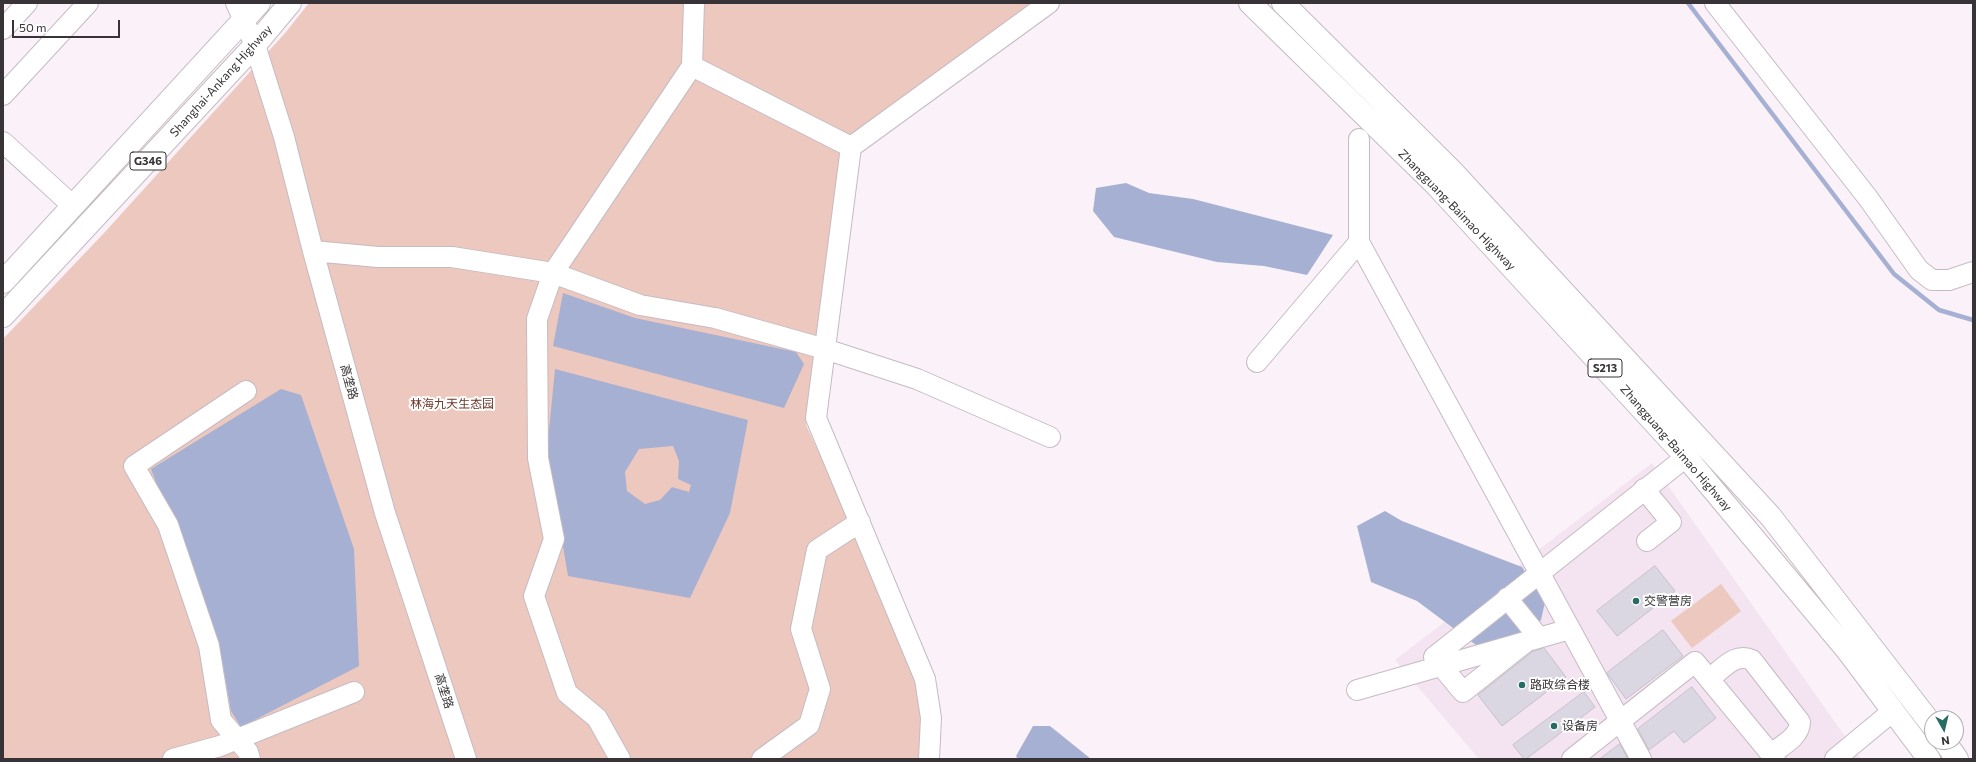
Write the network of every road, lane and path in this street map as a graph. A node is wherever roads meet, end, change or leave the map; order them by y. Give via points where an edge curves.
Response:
1 (27, 3) edge
2 (88, 3) edge
3 (259, 3) edge
4 (290, 3) edge
5 (694, 3) edge
6 (1049, 3) edge
7 (1250, 3) edge
8 (1283, 3) edge
9 (1715, 3) edge
10 (240, 11) edge
11 (3, 29) edge
12 (255, 45) junction
13 (692, 66) junction
14 (3, 95) edge
15 (1359, 139) dead end
16 (3, 142) edge
17 (851, 147) junction
18 (72, 206) junction
19 (1359, 242) junction
20 (313, 251) junction
21 (1973, 272) edge
22 (553, 273) junction
23 (3, 282) edge
24 (3, 316) edge
25 (825, 349) junction
26 (1257, 362) dead end
27 (246, 391) dead end
28 (1050, 437) dead end
29 (1686, 457) junction
30 (1644, 489) junction
31 (860, 522) junction
32 (1647, 541) dead end
33 (1507, 598) junction
34 (1570, 629) junction
35 (1710, 678) junction
36 (1357, 690) dead end
37 (354, 692) dead end
38 (1893, 711) junction
39 (1924, 715) edge
40 (237, 739) junction
41 (1950, 750) edge
42 (1773, 757) edge
43 (173, 759) edge
44 (250, 759) edge
45 (466, 759) edge
46 (620, 759) edge
47 (762, 759) edge
48 (929, 759) edge
49 (1572, 759) edge
50 (1640, 759) edge
51 (1835, 759) edge
52 (1929, 759) edge
53 (1957, 759) edge

1 - 11 street
2 - 14 street
3 - 10 highway, Shanghai-Ankang Highway / G346
4 - 12 highway, Shanghai-Ankang Highway / G346
5 - 13 street
6 - 17 street
7 - 29 highway, Zhangguang-Baimao Highway / S213 via 1437,186
8 - 39 highway, Zhangguang-Baimao Highway / S213 via 1451,170 1771,517
9 - 21 street via 1868,198 1919,270 1932,280 1949,280
10 - 12 street, 高垄路
10 - 18 highway, Shanghai-Ankang Highway / G346
12 - 20 street, 高垄路 via 284,138
12 - 24 highway, Shanghai-Ankang Highway / G346
13 - 17 street
13 - 22 street
15 - 19 street
16 - 18 street
17 - 25 street
18 - 23 highway, Shanghai-Ankang Highway / G346
19 - 26 street
19 - 34 street
20 - 22 street via 378,257 452,257
20 - 45 street, 高垄路 via 385,513
22 - 25 street via 640,305 715,318
22 - 46 street via 537,319 538,458 554,540 534,596 567,693 597,718
25 - 28 street via 917,379
25 - 31 street via 816,418
27 - 40 street via 134,466 168,525 210,646 221,720
29 - 30 street
29 - 38 highway, Zhangguang-Baimao Highway / S213 via 1847,650
30 - 32 street via 1671,522
30 - 33 street
31 - 47 street via 817,550 801,629 820,689 809,725
31 - 48 street via 925,679 931,718
33 - 33 street via 1536,634 1463,692 1434,657
34 - 36 street
34 - 50 street
35 - 42 street
35 - 42 street via 1737,658 1746,657 1752,660 1800,722 1797,734
35 - 49 street via 1695,662
37 - 40 street
38 - 51 street
38 - 52 highway, Zhangguang-Baimao Highway / S213
40 - 43 street
40 - 44 street via 248,752
41 - 53 highway

